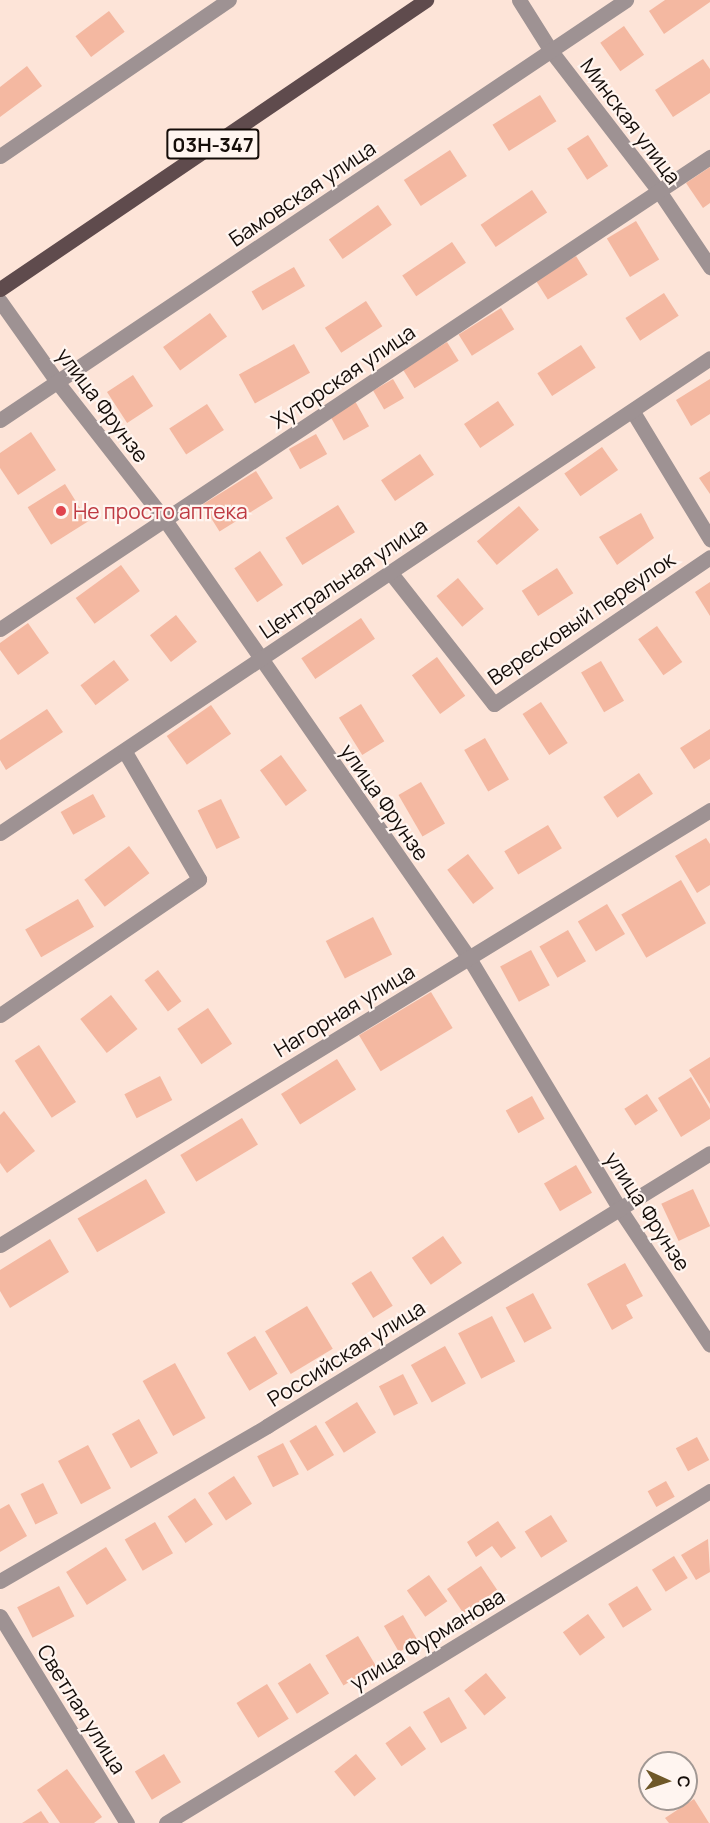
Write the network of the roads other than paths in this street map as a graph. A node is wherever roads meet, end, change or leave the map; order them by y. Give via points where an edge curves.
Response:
1 (229, 0) edge
2 (426, 0) edge
3 (519, 0) edge
4 (626, 0) edge
5 (551, 51) junction
6 (0, 156) edge
7 (710, 157) edge
8 (659, 191) junction
9 (710, 267) edge
10 (0, 289) edge
11 (0, 301) edge
12 (710, 358) edge
13 (58, 382) junction
14 (633, 412) junction
15 (0, 420) edge
16 (165, 520) junction
17 (710, 539) edge
18 (710, 557) edge
19 (390, 572) junction
20 (0, 629) edge
21 (260, 660) junction
22 (125, 752) junction
23 (710, 810) edge
24 (0, 833) edge
25 (469, 958) junction
26 (0, 1015) edge
27 (710, 1153) edge
28 (619, 1208) junction
29 (0, 1245) edge
30 (710, 1345) edge
31 (710, 1491) edge
32 (0, 1581) edge
33 (0, 1616) edge
34 (128, 1823) edge
35 (166, 1823) edge

1 - 6 street
2 - 10 main road, 03Н-347
3 - 5 street, Минская улица
4 - 5 street, Бамовская улица
5 - 8 street, Минская улица
5 - 13 street, Бамовская улица
7 - 8 street, Хуторская улица
8 - 9 street, Минская улица
8 - 16 street, Хуторская улица
11 - 13 street, улица Фрунзе
12 - 14 street, Центральная улица
13 - 15 street, Бамовская улица
13 - 16 street, улица Фрунзе
14 - 17 street
14 - 19 street, Центральная улица
16 - 20 street, Хуторская улица
16 - 21 street, улица Фрунзе
18 - 19 street, Вересковый переулок via 494,704
19 - 21 street, Центральная улица
21 - 22 street, Центральная улица
21 - 25 street, улица Фрунзе
22 - 24 street, Центральная улица
22 - 26 street via 200,879
23 - 25 street, Нагорная улица
25 - 28 street, улица Фрунзе
25 - 29 street, Нагорная улица
27 - 28 street, Российская улица
28 - 30 street, улица Фрунзе
28 - 32 street, Российская улица via 267,1426
31 - 35 street, улица Фурманова
33 - 34 street, Светлая улица

